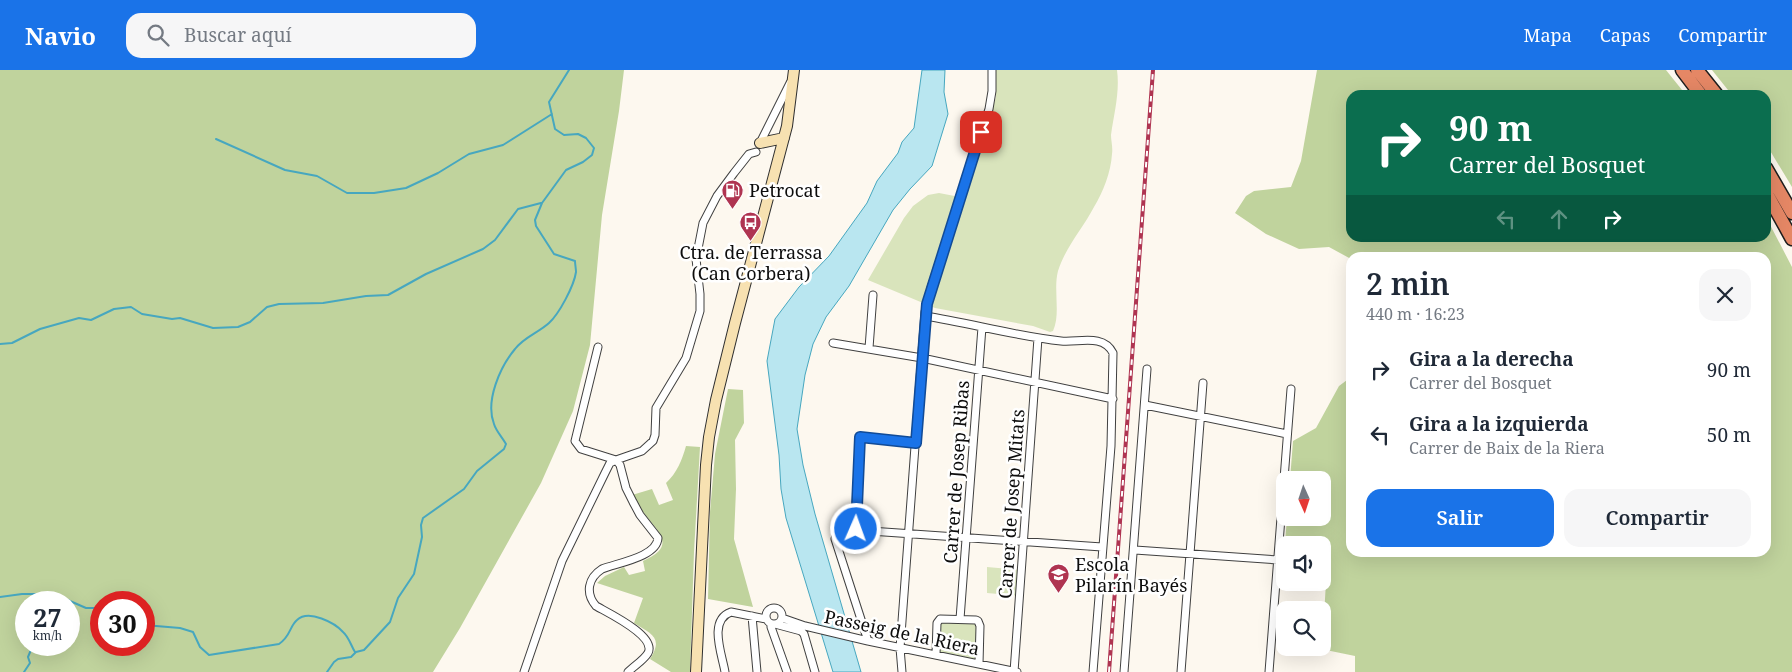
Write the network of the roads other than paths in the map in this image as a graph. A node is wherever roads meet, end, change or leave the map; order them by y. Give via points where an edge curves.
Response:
1 (992, 70) edge
2 (1682, 70) edge
3 (1697, 70) edge
4 (794, 72) edge
5 (1697, 90) edge
6 (1713, 90) edge
7 (784, 138) junction
8 (761, 146) junction
9 (778, 159) junction
10 (1771, 177) edge
11 (1771, 201) edge
12 (1792, 213) edge
13 (1792, 239) edge
14 (873, 295) dead end
15 (925, 314) junction
16 (982, 327) junction
17 (1038, 338) junction
18 (833, 343) dead end
19 (598, 347) dead end
20 (869, 348) junction
21 (922, 358) junction
22 (1147, 369) dead end
23 (979, 370) junction
24 (1035, 382) junction
25 (1203, 383) dead end
26 (1291, 389) dead end
27 (1113, 399) junction
28 (1145, 405) junction
29 (1201, 416) junction
30 (1287, 434) junction
31 (916, 443) junction
32 (616, 460) junction
33 (856, 529) junction
34 (909, 534) junction
35 (1280, 536) edge
36 (966, 538) junction
37 (1024, 542) junction
38 (1102, 547) junction
39 (1134, 550) junction
40 (1190, 554) junction
41 (1276, 560) edge
42 (1276, 585) edge
43 (752, 616) junction
44 (782, 618) junction
45 (960, 618) junction
46 (771, 622) junction
47 (864, 640) junction
48 (900, 648) junction
49 (936, 655) junction
50 (979, 664) junction
51 (524, 672) edge
52 (628, 672) edge
53 (696, 672) edge
54 (725, 672) edge
55 (758, 672) edge
56 (787, 672) edge
57 (815, 672) edge
58 (902, 672) edge
59 (1015, 672) edge
60 (1093, 672) edge
61 (1124, 672) edge
62 (1182, 672) edge
63 (1269, 672) edge

1 - 15 street via 989,109
2 - 5 highway
3 - 6 highway
4 - 7 main road
4 - 8 street
7 - 8 main road
7 - 9 main road
8 - 9 main road via 776,151
8 - 32 street via 749,154 734,173 703,223 696,259 700,311 686,358 656,408 655,438 642,451
9 - 53 main road via 709,437
10 - 12 highway
11 - 13 highway
14 - 20 street
15 - 16 street
15 - 21 street
16 - 17 street
16 - 23 street, Carrer de Josep Ribas
17 - 24 street, Carrer de Josep Mitats
17 - 27 street via 1097,341 1108,345 1113,353
18 - 20 street
19 - 32 street via 575,441 581,449
20 - 21 street
21 - 23 street
21 - 31 street
22 - 28 street
23 - 24 street
23 - 36 street, Carrer de Josep Ribas
24 - 27 street
24 - 37 street, Carrer de Josep Mitats
25 - 29 street
26 - 30 street
27 - 38 street
28 - 29 street
28 - 39 street
29 - 30 street
29 - 40 street
30 - 35 street
31 - 33 street via 860,437
31 - 34 street
32 - 51 street via 610,463 562,561
32 - 52 street via 633,502 658,538 651,551 596,573 589,587 596,606 647,640 648,653
33 - 34 street
33 - 47 street via 841,530 835,539
34 - 36 street
34 - 48 street
36 - 37 street
36 - 45 street, Carrer de Josep Ribas
37 - 38 street
37 - 59 street, Carrer de Josep Mitats
38 - 60 street
39 - 40 street
39 - 61 street
40 - 41 street
40 - 62 street
42 - 63 street
43 - 46 street
43 - 54 street via 731,612 720,621 718,634
43 - 55 street
44 - 46 street
44 - 46 street via 781,612 773,607 766,614
44 - 47 street, Passeig de la Riera
45 - 49 street via 938,621
45 - 50 street via 980,623
46 - 56 street
46 - 57 street via 804,634
47 - 48 street, Passeig de la Riera
48 - 49 street, Passeig de la Riera
48 - 58 street
49 - 50 street, Passeig de la Riera
50 - 59 street, Passeig de la Riera

